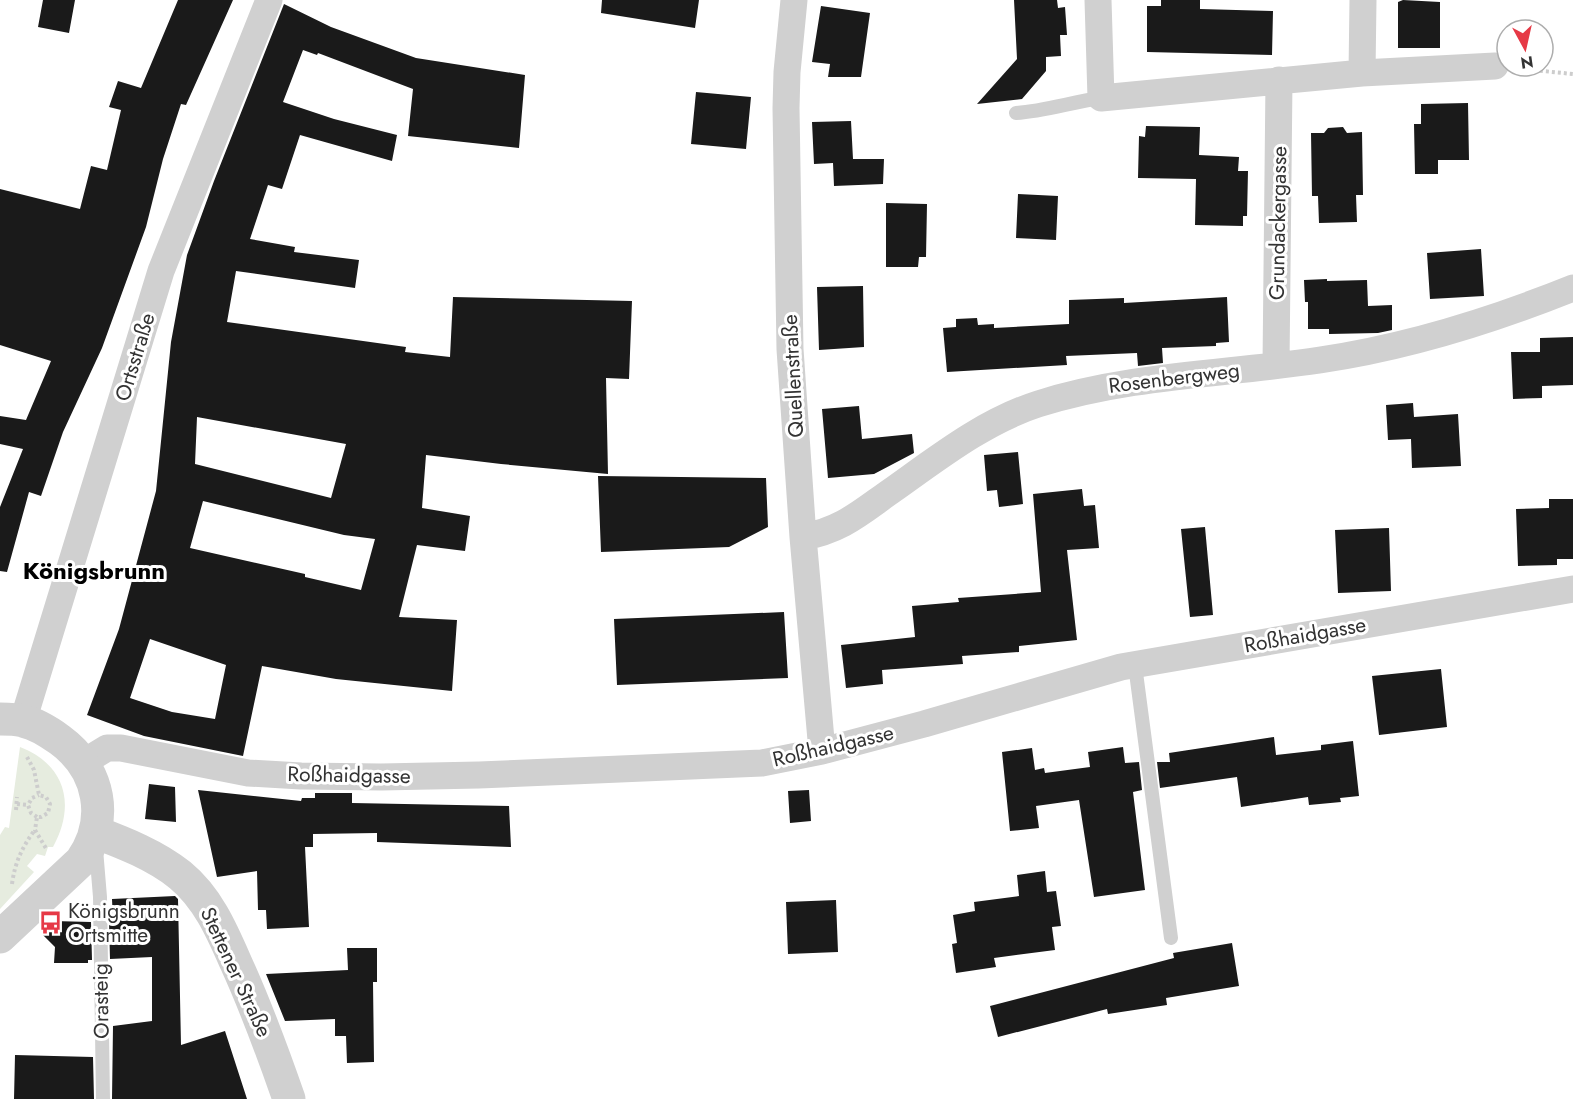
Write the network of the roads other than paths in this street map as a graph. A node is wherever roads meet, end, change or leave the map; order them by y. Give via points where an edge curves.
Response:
1 (269, 0) edge
2 (794, 0) edge
3 (1098, 0) edge
4 (1363, 0) edge
5 (1495, 66) dead end
6 (1362, 73) junction
7 (1279, 80) junction
8 (1101, 98) junction
9 (1016, 113) dead end
10 (1573, 288) edge
11 (1276, 366) junction
12 (803, 537) junction
13 (1573, 589) edge
14 (1135, 665) junction
15 (15, 731) edge
16 (822, 751) junction
17 (84, 762) junction
18 (95, 832) junction
19 (0, 937) edge
20 (1171, 938) dead end
21 (103, 1099) edge
22 (289, 1099) edge

1 - 15 street, Ortsstraße via 161,271
2 - 12 street, Quellenstraße via 786,108 789,314
3 - 8 street
4 - 6 street
5 - 6 street
6 - 7 street
7 - 8 street
7 - 11 street, Grundackergasse
8 - 9 lane
10 - 11 street, Rosenbergweg via 1422,340
11 - 12 street, Rosenbergweg via 1108,386 1014,412 948,450 838,528
12 - 16 street, Quellenstraße
13 - 14 street, Roßhaidgasse
14 - 16 street, Roßhaidgasse
14 - 20 lane
15 - 17 street via 50,732
16 - 17 street, Roßhaidgasse via 762,763 381,777 248,772 121,748 107,748
17 - 18 street via 98,803
18 - 19 street via 81,861 25,895
18 - 21 lane, Orasteig via 100,897
18 - 22 street, Stettener Straße via 161,863 181,876 203,899 244,981

